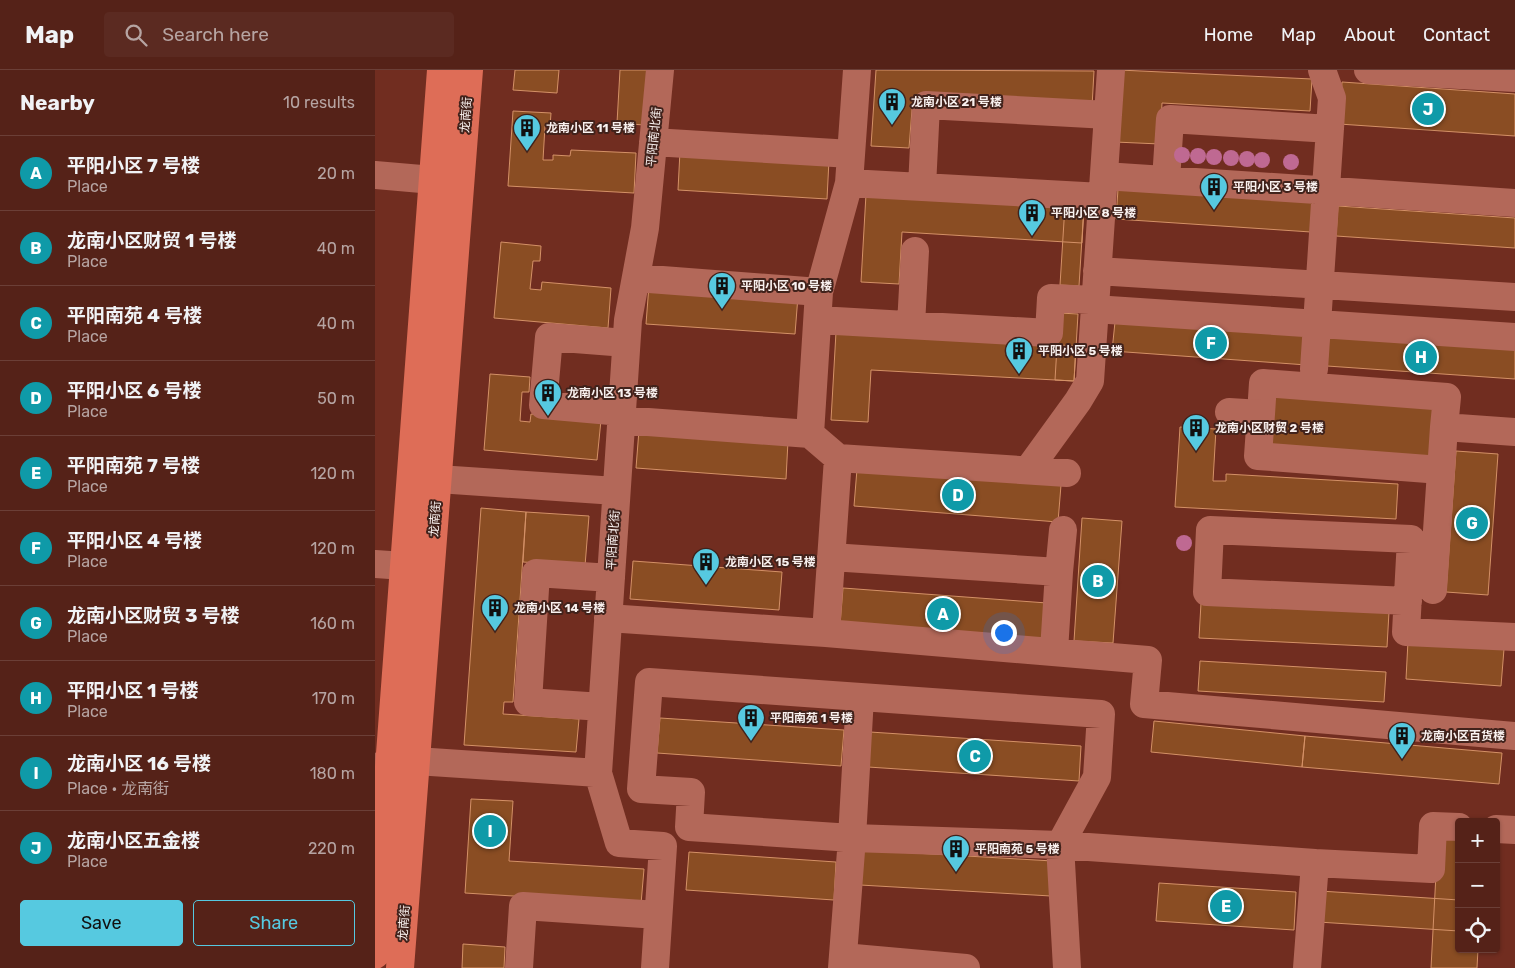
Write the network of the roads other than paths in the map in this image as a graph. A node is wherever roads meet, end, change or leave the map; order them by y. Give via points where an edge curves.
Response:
1 (441, 70) edge
2 (469, 70) edge
3 (660, 70) edge
4 (857, 70) edge
5 (1111, 70) edge
6 (1322, 70) edge
7 (1368, 70) edge
8 (1515, 78) edge
9 (1108, 115) junction
10 (1329, 129) junction
11 (653, 142) junction
12 (851, 154) junction
13 (375, 175) edge
14 (433, 180) junction
15 (1166, 180) junction
16 (849, 183) junction
17 (922, 187) junction
18 (1103, 187) junction
19 (1326, 191) junction
20 (1515, 203) edge
21 (915, 252) dead end
22 (1097, 271) junction
23 (635, 278) junction
24 (1320, 285) junction
25 (819, 292) junction
26 (1515, 298) edge
27 (1095, 305) junction
28 (817, 320) junction
29 (1317, 324) junction
30 (911, 325) junction
31 (1515, 337) edge
32 (626, 343) junction
33 (1314, 369) dead end
34 (1229, 412) dead end
35 (1261, 414) junction
36 (621, 416) junction
37 (1445, 427) junction
38 (1515, 432) edge
39 (810, 434) junction
40 (838, 458) junction
41 (1028, 470) junction
42 (1441, 470) junction
43 (1067, 473) dead end
44 (438, 479) junction
45 (616, 491) junction
46 (1063, 530) dead end
47 (831, 557) junction
48 (375, 564) edge
49 (404, 566) junction
50 (1059, 572) junction
51 (611, 578) junction
52 (1433, 590) dead end
53 (1408, 601) junction
54 (608, 618) junction
55 (826, 633) junction
56 (1515, 637) edge
57 (1054, 651) junction
58 (860, 697) junction
59 (602, 707) junction
60 (1515, 736) edge
61 (416, 761) junction
62 (382, 766) edge
63 (597, 774) junction
64 (1455, 827) edge
65 (1500, 829) edge
66 (1515, 830) edge
67 (852, 838) junction
68 (1060, 845) junction
69 (1315, 863) junction
70 (658, 915) junction
71 (375, 956) edge
72 (843, 962) edge
73 (400, 968) edge
74 (519, 968) edge
75 (655, 968) edge
76 (967, 968) edge
77 (1067, 968) edge
78 (1307, 968) edge

1 - 14 main road
2 - 44 main road, 龙南街
3 - 11 street, 平阳南北街
4 - 12 street
5 - 9 street
6 - 10 street via 1332,98
7 - 8 street
9 - 17 street via 926,105
9 - 18 street
10 - 15 street via 1170,119
10 - 19 street
11 - 12 street
11 - 23 street, 平阳南北街 via 645,228
12 - 16 street
13 - 14 street
14 - 49 main road
15 - 18 street
15 - 19 street
16 - 17 street
16 - 25 street
17 - 18 street
18 - 22 street
19 - 20 street
19 - 24 street
21 - 30 street
22 - 24 street
22 - 27 street
23 - 25 street
23 - 32 street, 平阳南北街
24 - 26 street
24 - 29 street
25 - 28 street
27 - 29 street
27 - 30 street via 1051,298 1049,333
27 - 41 street via 1090,381
28 - 30 street
28 - 39 street
29 - 31 street
29 - 33 street
32 - 36 street, 平阳南北街
32 - 36 street via 549,337 543,405
34 - 35 street
35 - 37 street via 1263,384 1283,385 1447,397
35 - 42 street via 1258,456
36 - 39 street
36 - 45 street, 平阳南北街
37 - 38 street
37 - 42 street
39 - 40 street
40 - 41 street
40 - 47 street
41 - 43 street
42 - 52 street
44 - 45 street
44 - 61 main road, 龙南街
45 - 51 street, 平阳南北街
46 - 50 street
47 - 50 street
47 - 55 street
48 - 49 street
49 - 62 main road
50 - 57 street
51 - 54 street, 平阳南北街
51 - 59 street via 536,573 528,702
53 - 53 street via 1207,592 1211,530 1411,539
53 - 56 street via 1406,632
54 - 55 street
54 - 59 street, 平阳南北街
55 - 57 street
57 - 60 street via 1148,660 1144,704
58 - 67 street
58 - 67 street via 649,682 641,789 691,792 689,827
58 - 68 street via 1101,714 1097,777
59 - 63 street, 平阳南北街
61 - 62 street
61 - 63 street
61 - 73 main road, 龙南街
62 - 71 main road
63 - 70 street, 平阳南北街 via 619,843 663,846
64 - 69 street via 1433,826 1431,869
65 - 66 street
67 - 68 street
67 - 72 street
68 - 69 street
68 - 77 street
69 - 78 street
70 - 74 street via 523,906
70 - 75 street, 平阳南北街
72 - 76 street

